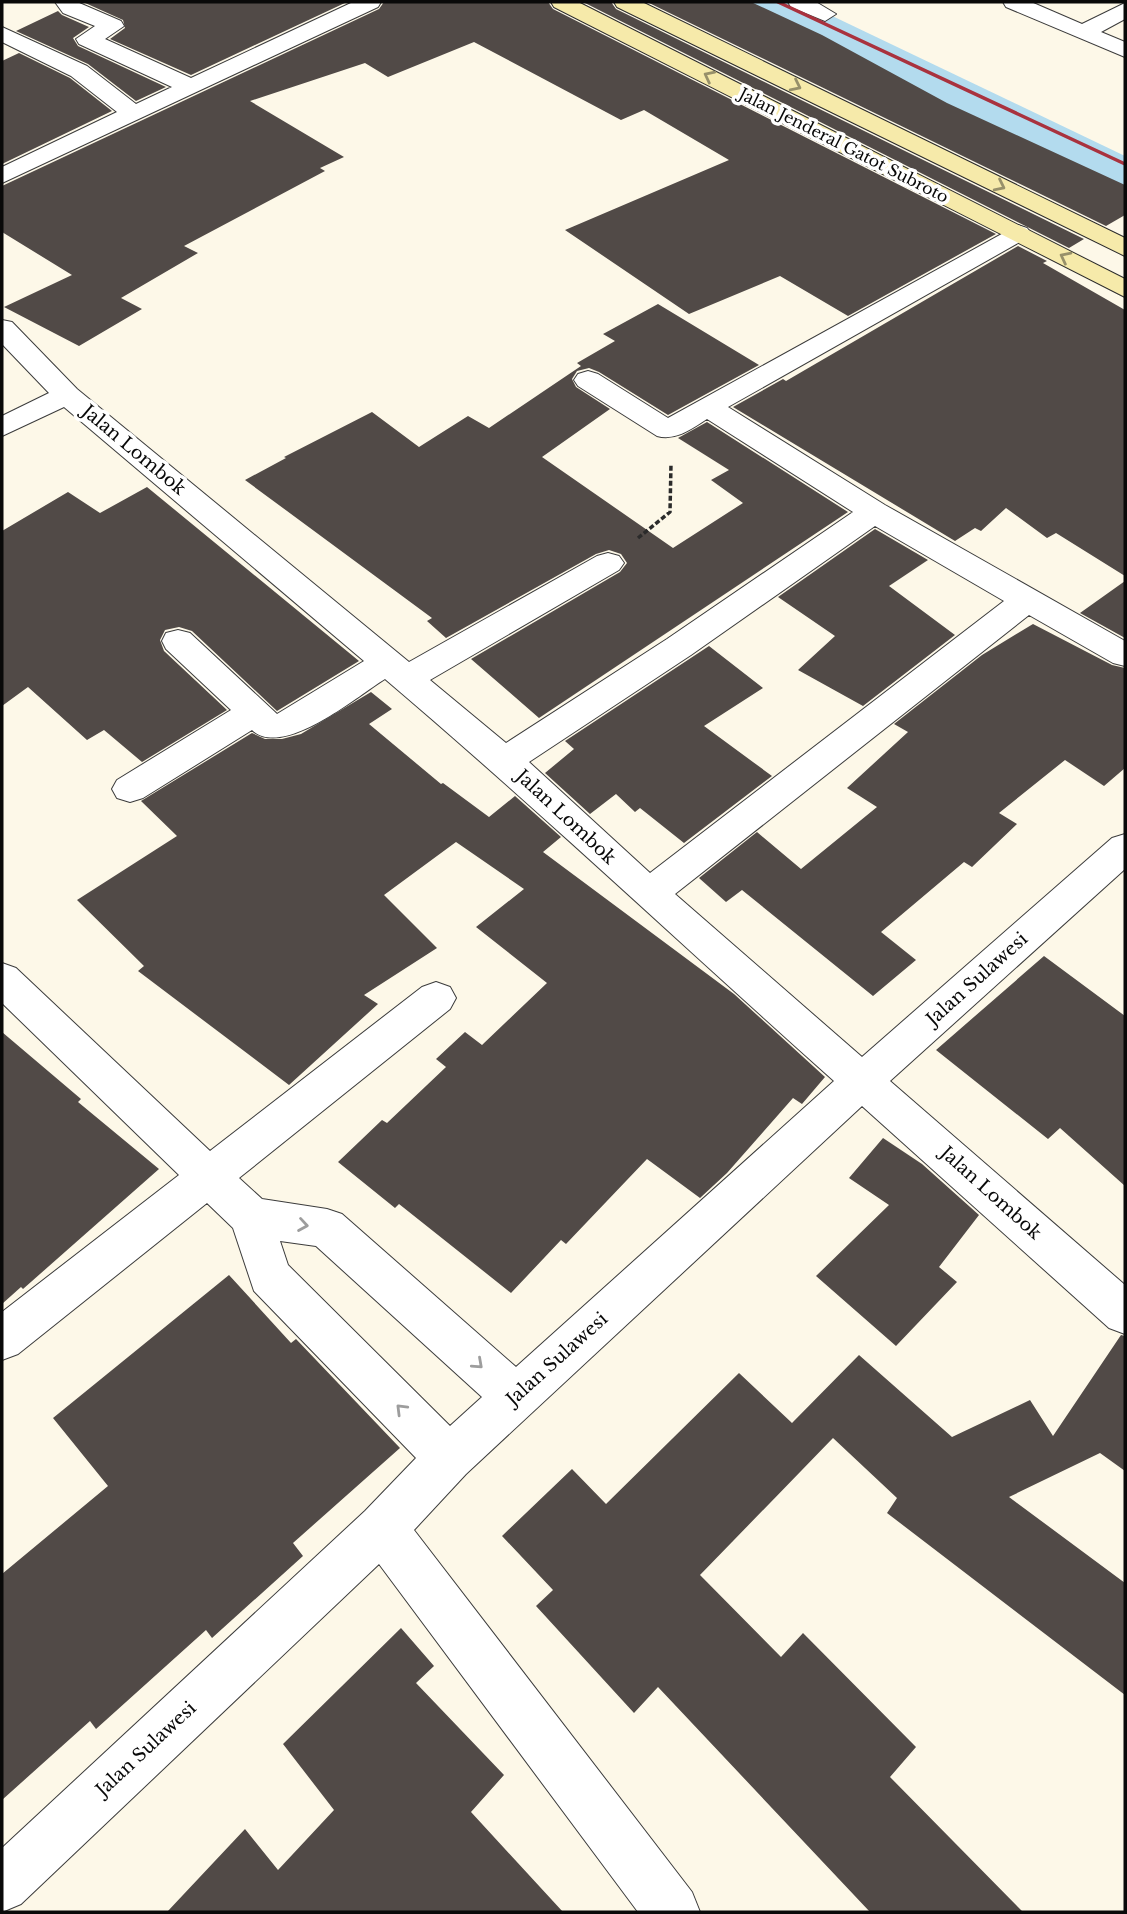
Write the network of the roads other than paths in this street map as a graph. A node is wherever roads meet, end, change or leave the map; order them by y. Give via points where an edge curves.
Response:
1 (65, 2) edge
2 (370, 2) edge
3 (562, 2) edge
4 (625, 2) edge
5 (800, 2) edge
6 (1014, 2) edge
7 (1125, 10) edge
8 (825, 14) dead end
9 (1083, 33) junction
10 (2, 34) edge
11 (1125, 50) edge
12 (189, 86) junction
13 (133, 113) junction
14 (2, 176) edge
15 (1018, 233) junction
16 (1125, 248) edge
17 (1125, 289) edge
18 (2, 328) edge
19 (589, 380) dead end
20 (67, 395) junction
21 (708, 407) junction
22 (2, 427) edge
23 (874, 512) junction
24 (608, 563) road end
25 (1027, 600) junction
26 (178, 641) dead end
27 (1125, 655) edge
28 (398, 670) junction
29 (254, 712) junction
30 (505, 761) junction
31 (130, 789) dead end
32 (1125, 848) edge
33 (649, 894) junction
34 (3, 982) edge
35 (436, 998) dead end
36 (863, 1080) junction
37 (209, 1177) junction
38 (251, 1217) junction
39 (1125, 1313) edge
40 (2, 1339) edge
41 (516, 1397) junction
42 (449, 1458) junction
43 (382, 1528) junction
44 (2, 1885) edge
45 (672, 1912) edge

1 - 12 street via 113,26 87,39
2 - 12 street
15 -> 3 main road, Jalan Jenderal Gatot Subroto
4 -> 16 main road, Jalan Jenderal Gatot Subroto
5 - 8 street
6 - 9 street
7 - 9 street
9 - 11 street
10 - 13 street via 79,71
12 - 13 street
13 - 14 street
17 -> 15 main road, Jalan Jenderal Gatot Subroto
15 - 21 street
18 - 20 street, Jalan Lombok
19 - 21 street via 667,430
20 - 22 street
20 - 28 street, Jalan Lombok
21 - 23 street
23 - 25 street
23 - 30 street
24 - 28 street
25 - 27 street
25 - 33 street
26 - 29 street
28 - 29 street via 286,726 270,727
28 - 30 street, Jalan Lombok
29 - 31 street
30 - 33 street, Jalan Lombok
32 - 36 street, Jalan Sulawesi
33 - 36 street, Jalan Lombok
34 - 37 street
35 - 37 street
36 - 39 street, Jalan Lombok
36 - 41 street, Jalan Sulawesi
37 - 38 street
37 - 40 street
38 -> 41 street via 327,1228
42 -> 38 street via 270,1277
41 - 42 street, Jalan Sulawesi
42 - 43 street, Jalan Sulawesi
43 - 44 street, Jalan Sulawesi
43 - 45 street

